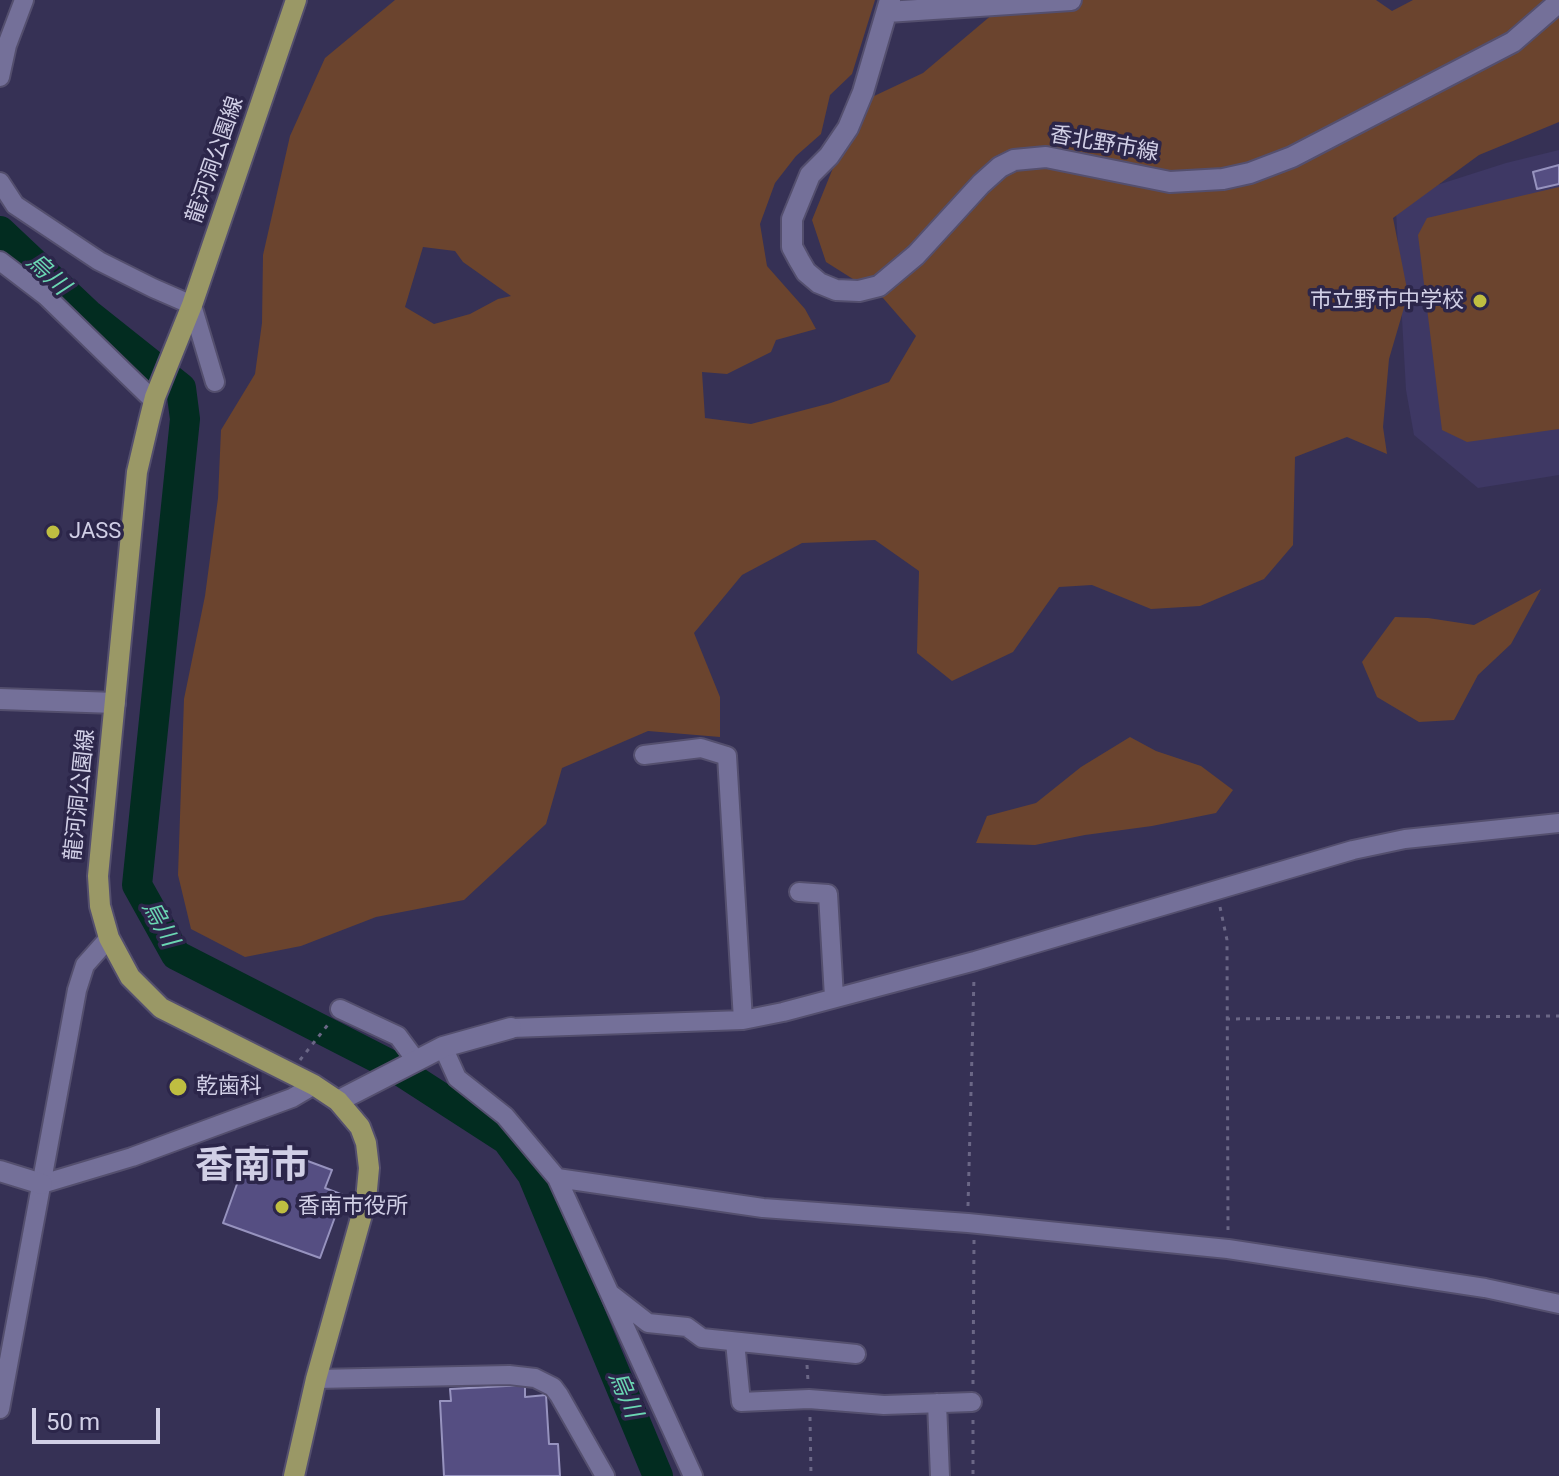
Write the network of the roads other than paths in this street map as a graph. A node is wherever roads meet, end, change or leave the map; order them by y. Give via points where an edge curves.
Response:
1 (24, 0) edge
2 (296, 0) edge
3 (1071, 0) edge
4 (1559, 2) edge
5 (942, 4) edge
6 (889, 6) edge
7 (0, 77) edge
8 (0, 182) edge
9 (0, 261) edge
10 (192, 305) junction
11 (215, 382) dead end
12 (155, 399) junction
13 (0, 699) edge
14 (115, 703) junction
15 (644, 755) dead end
16 (1559, 823) edge
17 (799, 892) dead end
18 (109, 938) junction
19 (834, 997) junction
20 (336, 1015) road end
21 (743, 1020) junction
22 (511, 1028) joint
23 (443, 1047) junction
24 (415, 1059) junction
25 (314, 1085) junction
26 (338, 1101) junction
27 (0, 1171) edge
28 (557, 1178) junction
29 (42, 1184) junction
30 (610, 1293) junction
31 (1559, 1304) edge
32 (735, 1342) junction
33 (856, 1354) dead end
34 (316, 1379) junction
35 (972, 1402) road end
36 (937, 1403) junction
37 (0, 1409) edge
38 (294, 1476) edge
39 (605, 1476) edge
40 (693, 1476) edge
41 (940, 1476) edge

1 - 7 street
2 - 10 main road, 龍河洞公園線
3 - 5 main road
4 - 6 main road, 香北野市線 via 1513,42 1292,157 1250,173 1170,182 1046,157 1014,160 981,184 916,255 879,286 836,290 806,272 792,247 792,219 810,175 848,128
5 - 6 main road
8 - 10 street via 15,205 99,261
9 - 12 street via 46,296
10 - 11 street
10 - 12 main road, 龍河洞公園線
12 - 14 main road, 龍河洞公園線 via 137,472
13 - 14 main road
14 - 18 main road, 龍河洞公園線 via 98,855 100,906
15 - 21 street via 701,748 727,756
16 - 19 street via 1382,843
17 - 19 street via 828,894
18 - 25 main road, 龍河洞公園線 via 130,977 161,1008
18 - 29 street via 85,965 77,990
19 - 21 street
20 - 24 street via 398,1036
21 - 22 street
22 - 23 main road
23 - 24 main road
23 - 28 street via 457,1078 505,1116
24 - 26 main road
25 - 26 main road, 龍河洞公園線
25 - 29 street via 132,1157
26 - 34 main road, 龍河洞公園線 via 360,1127 369,1168 366,1200
27 - 29 main road
28 - 30 street
28 - 31 street via 763,1208 1228,1249
29 - 37 street
30 - 32 street via 648,1323 687,1327 702,1338
30 - 40 street
32 - 33 street
32 - 36 street via 741,1402
34 - 38 main road, 龍河洞公園線
34 - 39 street via 535,1378 559,1395
35 - 36 street
36 - 41 street

